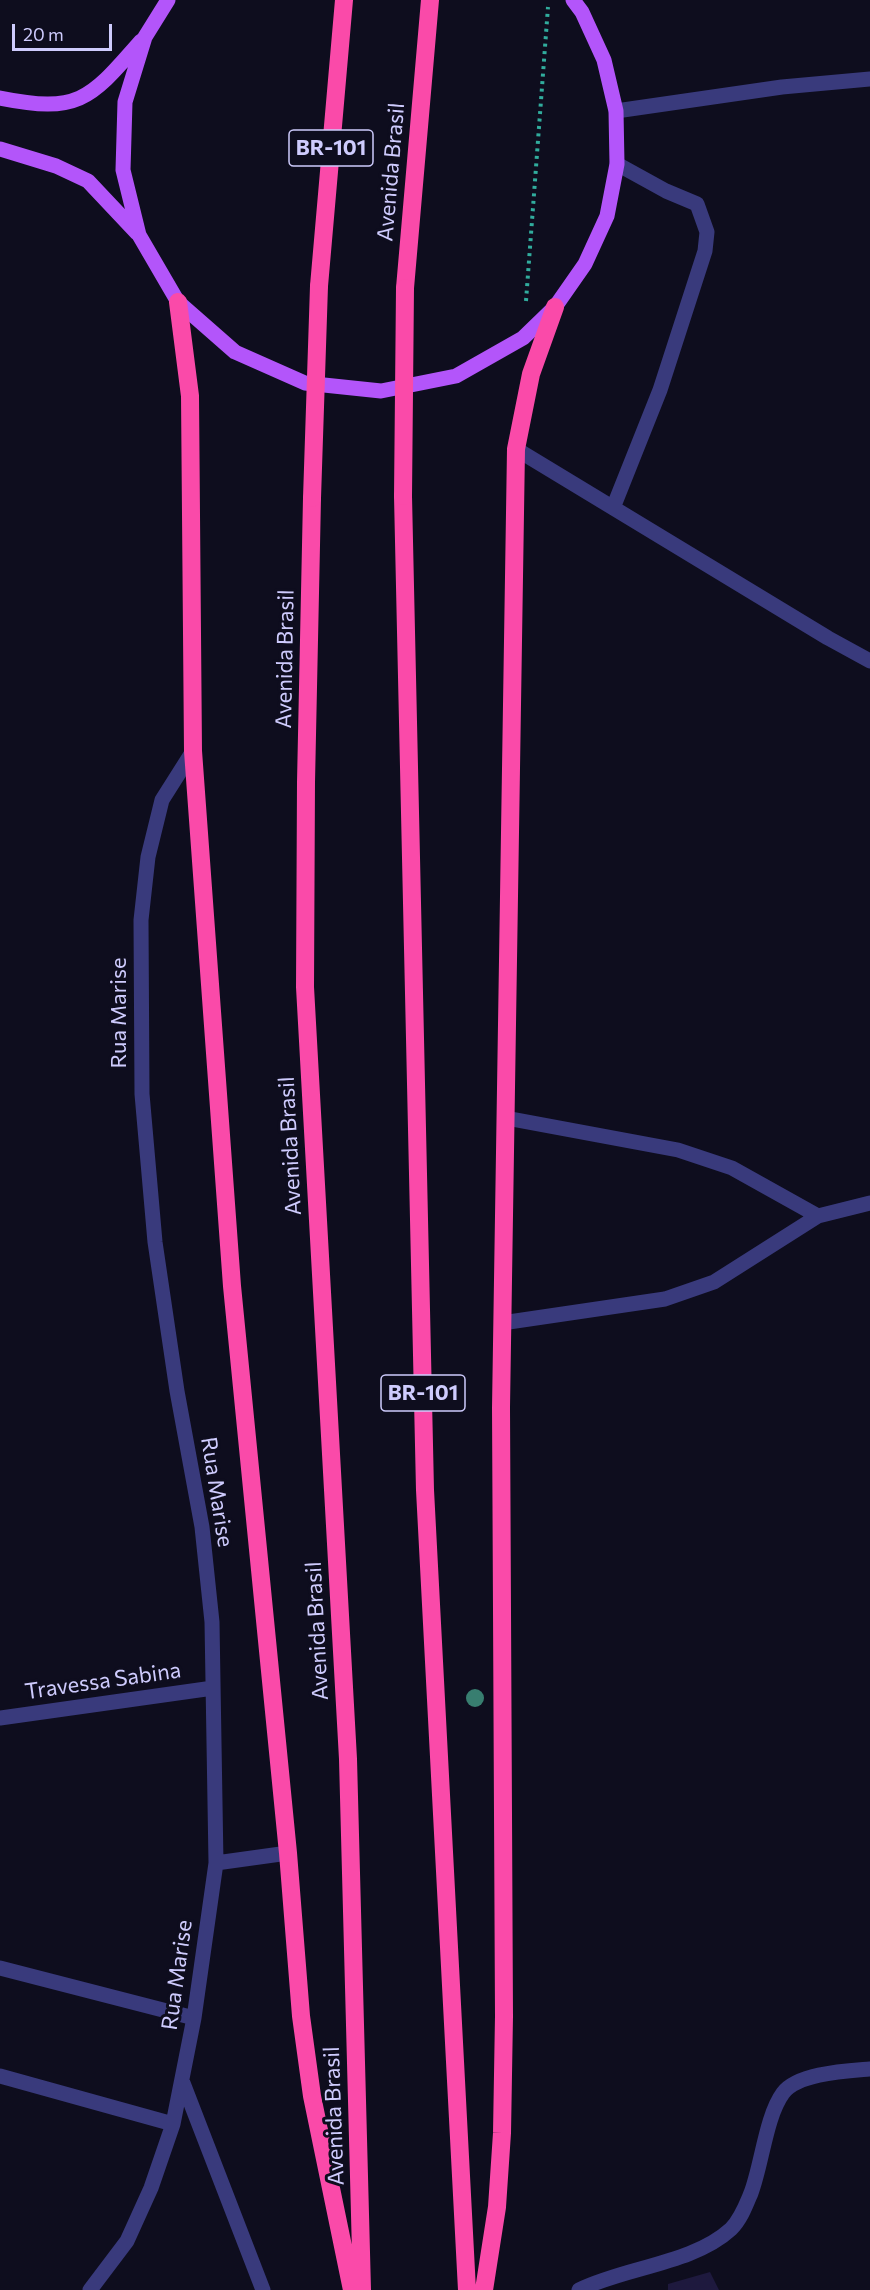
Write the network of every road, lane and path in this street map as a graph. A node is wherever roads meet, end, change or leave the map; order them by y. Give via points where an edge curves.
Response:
1 (168, 0) edge
2 (344, 0) edge
3 (430, 0) edge
4 (548, 0) edge
5 (573, 0) edge
6 (145, 36) junction
7 (870, 79) edge
8 (0, 98) edge
9 (616, 111) junction
10 (0, 149) edge
11 (617, 164) junction
12 (139, 235) junction
13 (178, 302) junction
14 (555, 307) junction
15 (523, 338) junction
16 (516, 449) junction
17 (613, 507) junction
18 (870, 661) edge
19 (193, 751) junction
20 (506, 1118) junction
21 (870, 1203) edge
22 (818, 1216) junction
23 (502, 1323) junction
24 (213, 1688) junction
25 (0, 1718) edge
26 (288, 1853) junction
27 (216, 1863) junction
28 (0, 1968) edge
29 (194, 2018) junction
30 (870, 2069) edge
31 (0, 2076) edge
32 (183, 2082) junction
33 (173, 2124) junction
34 (90, 2290) edge
35 (263, 2290) edge
36 (352, 2290) edge
37 (362, 2290) edge
38 (467, 2290) edge
39 (484, 2290) edge
40 (579, 2290) edge

1 - 6 main road
2 - 37 highway, Avenida Brasil / BR-101, bridge via 319,286 306,782 305,987 348,1759
3 - 38 highway, Avenida Brasil / BR-101, bridge via 405,288 403,496 425,1490
4 - 15 path
5 - 9 main road via 604,60
6 - 8 main road via 98,89 80,99 31,104
6 - 12 main road via 125,102 123,170
7 - 9 street via 782,87
9 - 11 main road
10 - 12 main road via 56,166 88,181
11 - 14 main road via 603,226 585,264
11 - 17 street via 697,204 707,232 705,251 660,390
12 - 13 main road
13 - 15 main road via 235,352 305,383 381,391 456,376
13 - 19 highway via 190,396
14 - 15 main road
14 - 16 highway via 531,374
16 - 17 street
16 - 20 highway
17 - 18 street
19 - 24 street, Rua Marise via 162,800 148,857 141,920 142,1094 155,1242 202,1527 212,1622
19 - 26 highway via 232,1286
20 - 22 street via 678,1150 732,1168
20 - 23 highway
21 - 22 street
22 - 23 street via 714,1282 665,1299
23 - 39 highway via 502,2133 497,2207
24 - 25 street, Travessa Sabina
24 - 27 street, Rua Marise
26 - 27 street
26 - 36 highway via 312,2096
27 - 29 street, Rua Marise
28 - 29 street
29 - 32 street, Rua Marise
30 - 40 street via 811,2077 783,2092 744,2209 733,2227 714,2242
31 - 33 street
32 - 33 street, Rua Marise
32 - 35 street
33 - 34 street, Rua Marise via 127,2241

